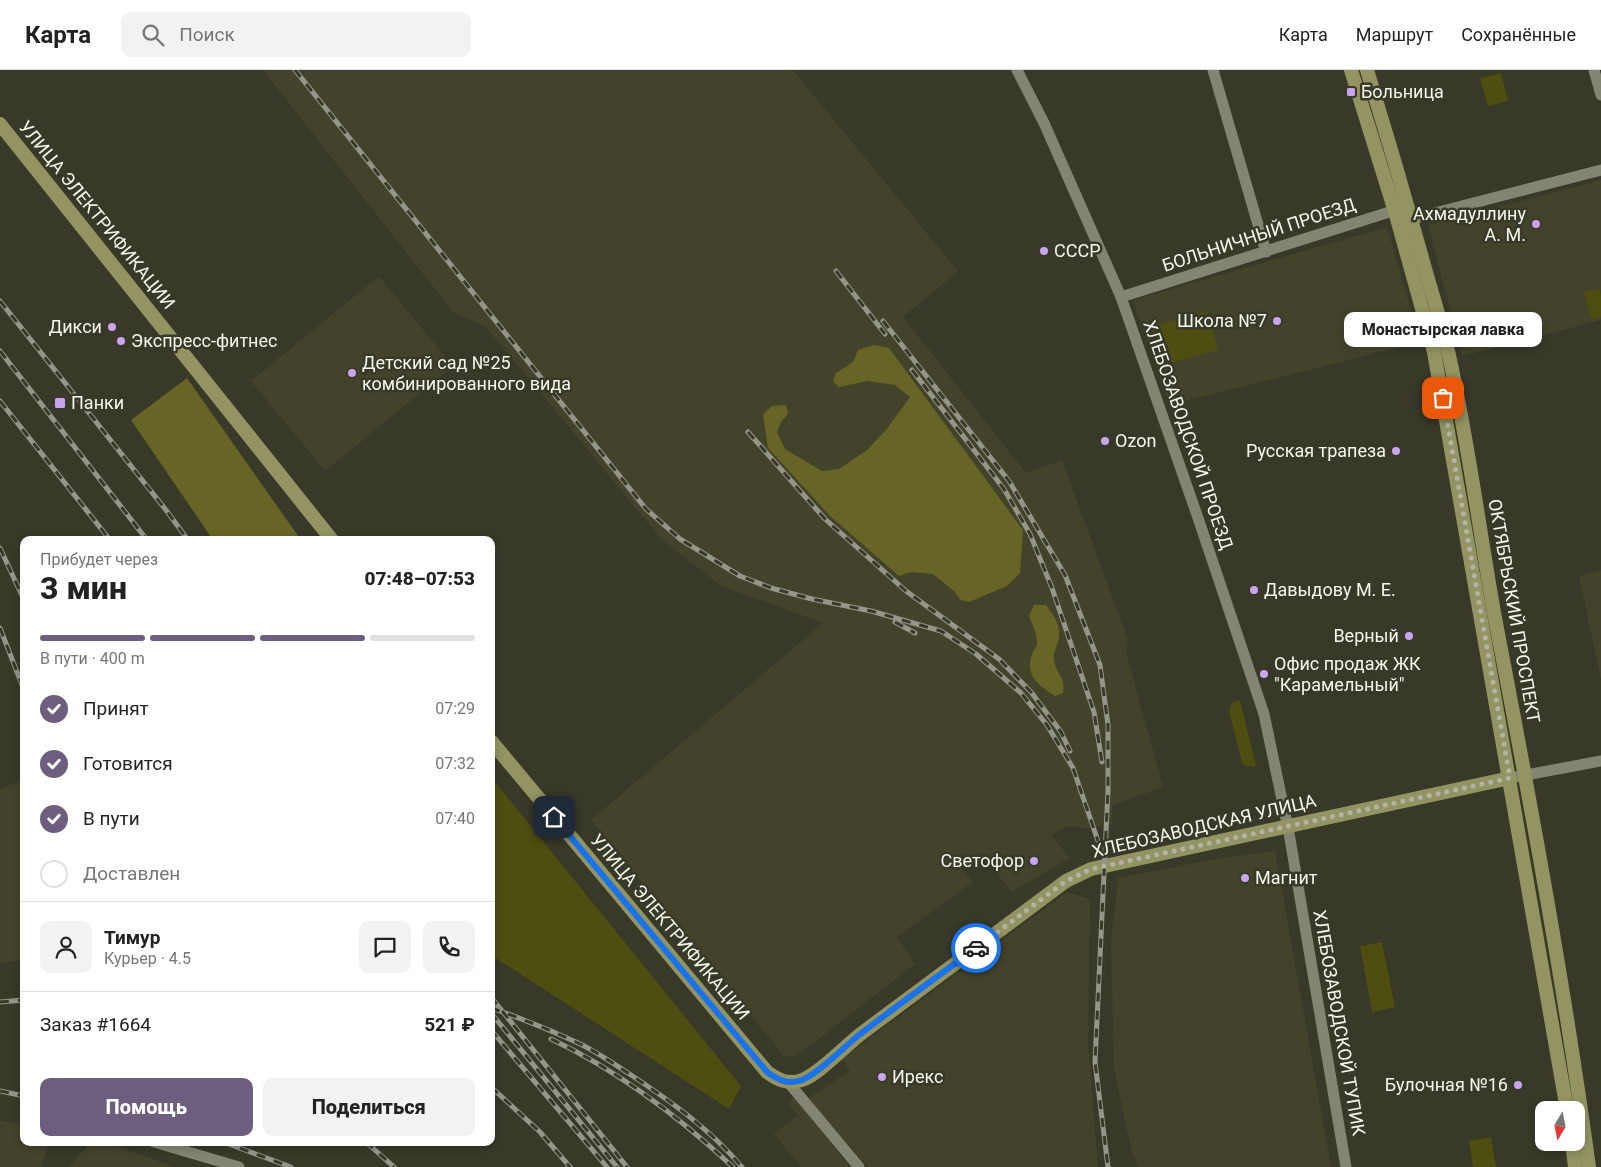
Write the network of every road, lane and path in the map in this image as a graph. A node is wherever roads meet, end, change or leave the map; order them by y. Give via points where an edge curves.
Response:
1 (1017, 70) edge
2 (1213, 70) edge
3 (1351, 70) edge
4 (1367, 70) edge
5 (1594, 70) edge
6 (1601, 96) edge
7 (0, 124) edge
8 (1601, 170) edge
9 (1403, 214) junction
10 (1266, 252) junction
11 (1121, 297) junction
12 (329, 536) edge
13 (495, 746) edge
14 (1601, 761) edge
15 (1524, 774) junction
16 (1510, 778) junction
17 (1287, 826) junction
18 (788, 1082) junction
19 (1565, 1101) edge
20 (168, 1146) edge
21 (1573, 1151) edge
22 (240, 1167) edge
23 (859, 1167) edge
24 (1346, 1167) edge
25 (1575, 1167) edge
26 (1589, 1167) edge

1 - 11 street, ХЛЕБОЗАВОДСКОЙ ПРОЕЗД
2 - 10 street
3 - 9 main road, ОКТЯБРЬСКИЙ ПРОСПЕКТ
4 - 9 main road, ОКТЯБРЬСКИЙ ПРОСПЕКТ
5 - 6 street
7 - 12 main road, УЛИЦА ЭЛЕКТРИФИКАЦИИ
8 - 9 street, БОЛЬНИЧНЫЙ ПРОЕЗД
9 - 10 street, БОЛЬНИЧНЫЙ ПРОЕЗД
9 - 15 main road, ОКТЯБРЬСКИЙ ПРОСПЕКТ via 1447,348 1461,412
9 - 16 main road, ОКТЯБРЬСКИЙ ПРОСПЕКТ via 1434,352
10 - 11 street, БОЛЬНИЧНЫЙ ПРОЕЗД
11 - 17 street, ХЛЕБОЗАВОДСКОЙ ПРОЕЗД via 1264,714
13 - 18 main road, УЛИЦА ЭЛЕКТРИФИКАЦИИ via 767,1072
14 - 15 street, ХЛЕБОЗАВОДСКАЯ УЛИЦА
15 - 16 street, ХЛЕБОЗАВОДСКАЯ УЛИЦА
15 - 26 main road, ОКТЯБРЬСКИЙ ПРОСПЕКТ
16 - 17 main road, ХЛЕБОЗАВОДСКАЯ УЛИЦА
16 - 19 main road, ОКТЯБРЬСКИЙ ПРОСПЕКТ
17 - 18 main road, ХЛЕБОЗАВОДСКАЯ УЛИЦА via 1105,865 1066,881 812,1074 802,1080
17 - 24 street, ХЛЕБОЗАВОДСКОЙ ТУПИК
18 - 23 street
20 - 22 street
21 - 25 main road

